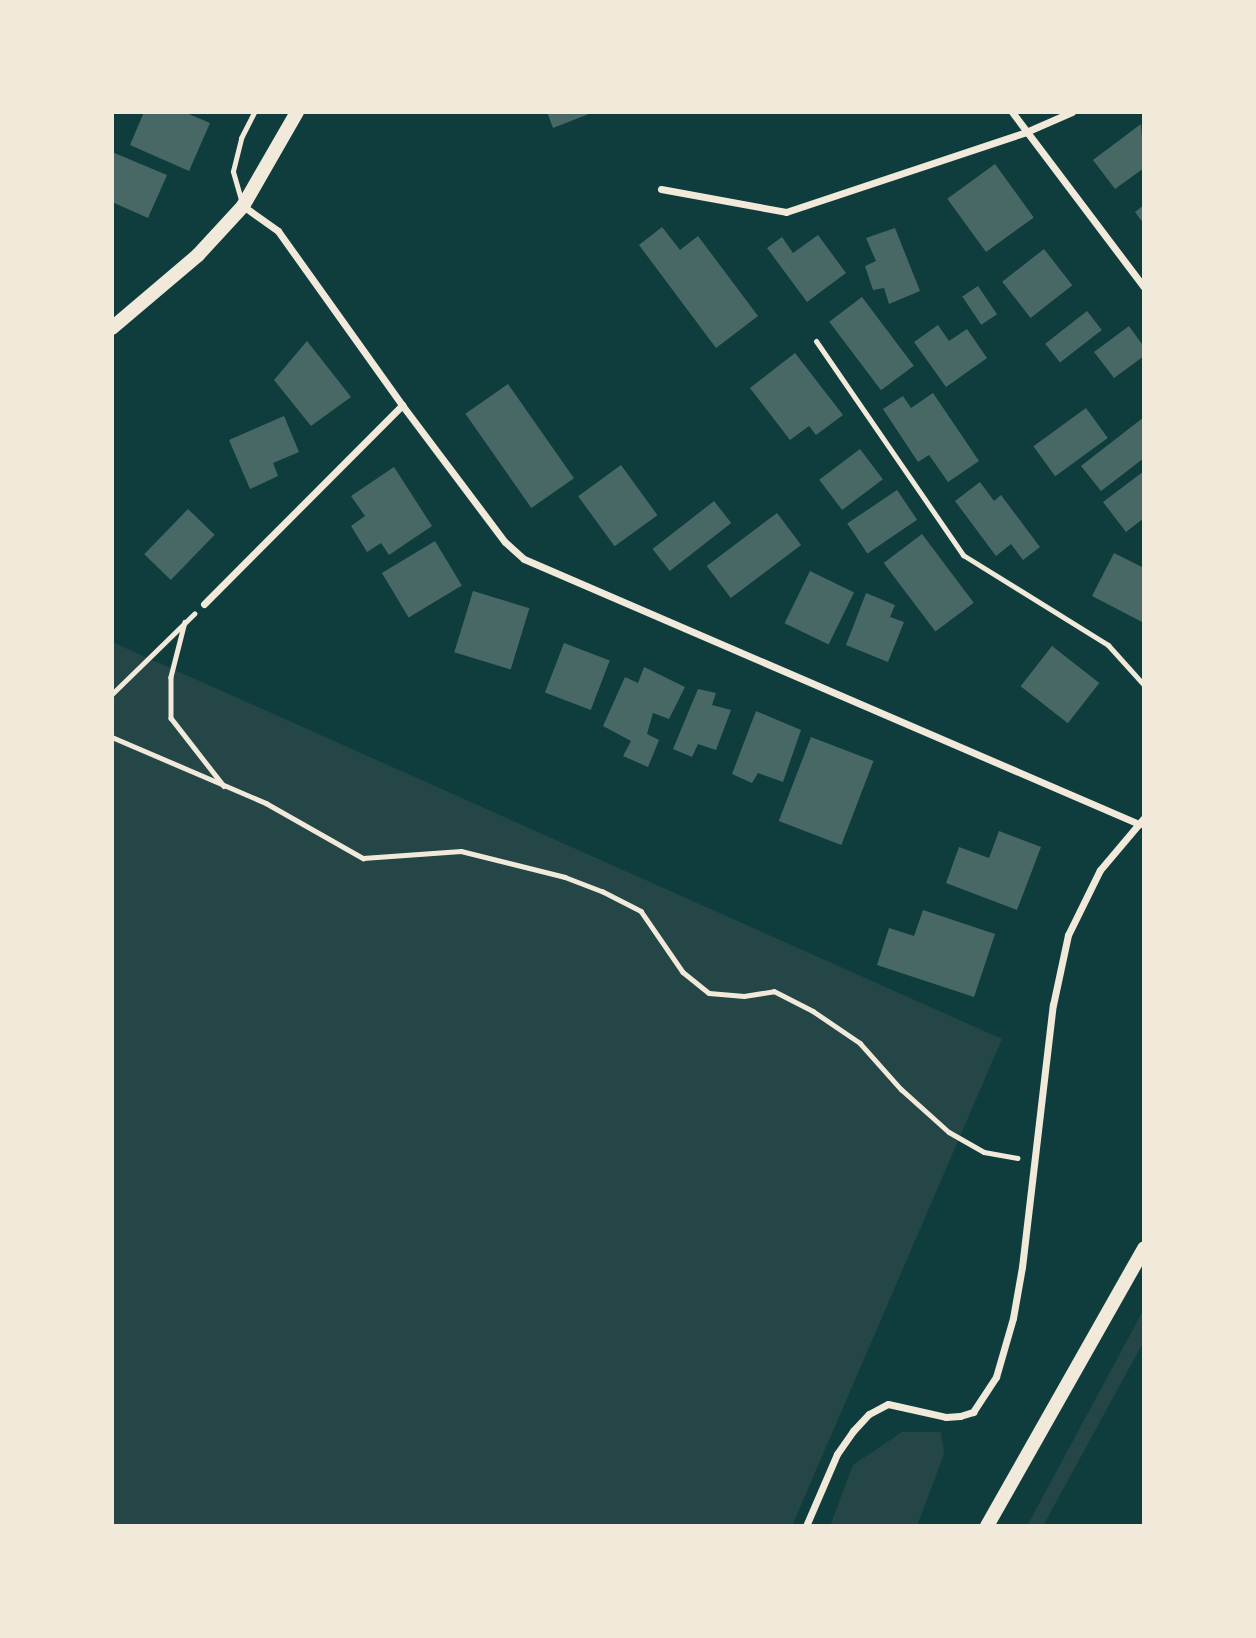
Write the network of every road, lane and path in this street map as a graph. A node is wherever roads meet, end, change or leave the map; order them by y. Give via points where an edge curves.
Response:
1 (254, 112) edge
2 (298, 112) edge
3 (1012, 112) edge
4 (1072, 112) edge
5 (1026, 132) junction
6 (661, 189) dead end
7 (243, 206) junction
8 (1144, 287) edge
9 (112, 328) edge
10 (816, 341) dead end
11 (402, 405) junction
12 (204, 604) joint
13 (185, 622) junction
14 (1144, 685) edge
15 (112, 694) edge
16 (112, 737) edge
17 (224, 787) junction
18 (1141, 821) edge
19 (1035, 1162) junction
20 (1144, 1248) edge
21 (806, 1526) edge
22 (987, 1526) edge

1 - 7 lane via 241,138 233,171
2 - 7 main road
3 - 5 street
4 - 5 street
5 - 6 street via 786,212
5 - 8 street
7 - 9 main road via 198,255
7 - 11 street via 278,231
10 - 14 lane via 963,555 1108,645
11 - 12 street
11 - 18 street via 505,542 524,559
12 - 13 path
13 - 15 path
13 - 17 path via 170,677 171,718
16 - 17 path
17 - 19 path via 266,803 363,858 461,851 603,891 641,911 683,972 709,993 744,996 774,991 813,1011 860,1043 901,1089 949,1132 984,1152
18 - 19 street via 1100,870 1068,935 1053,1005
19 - 21 street via 1013,1318 996,1377 983,1401 973,1412 960,1416 888,1404 869,1414 837,1454
20 - 22 main road

